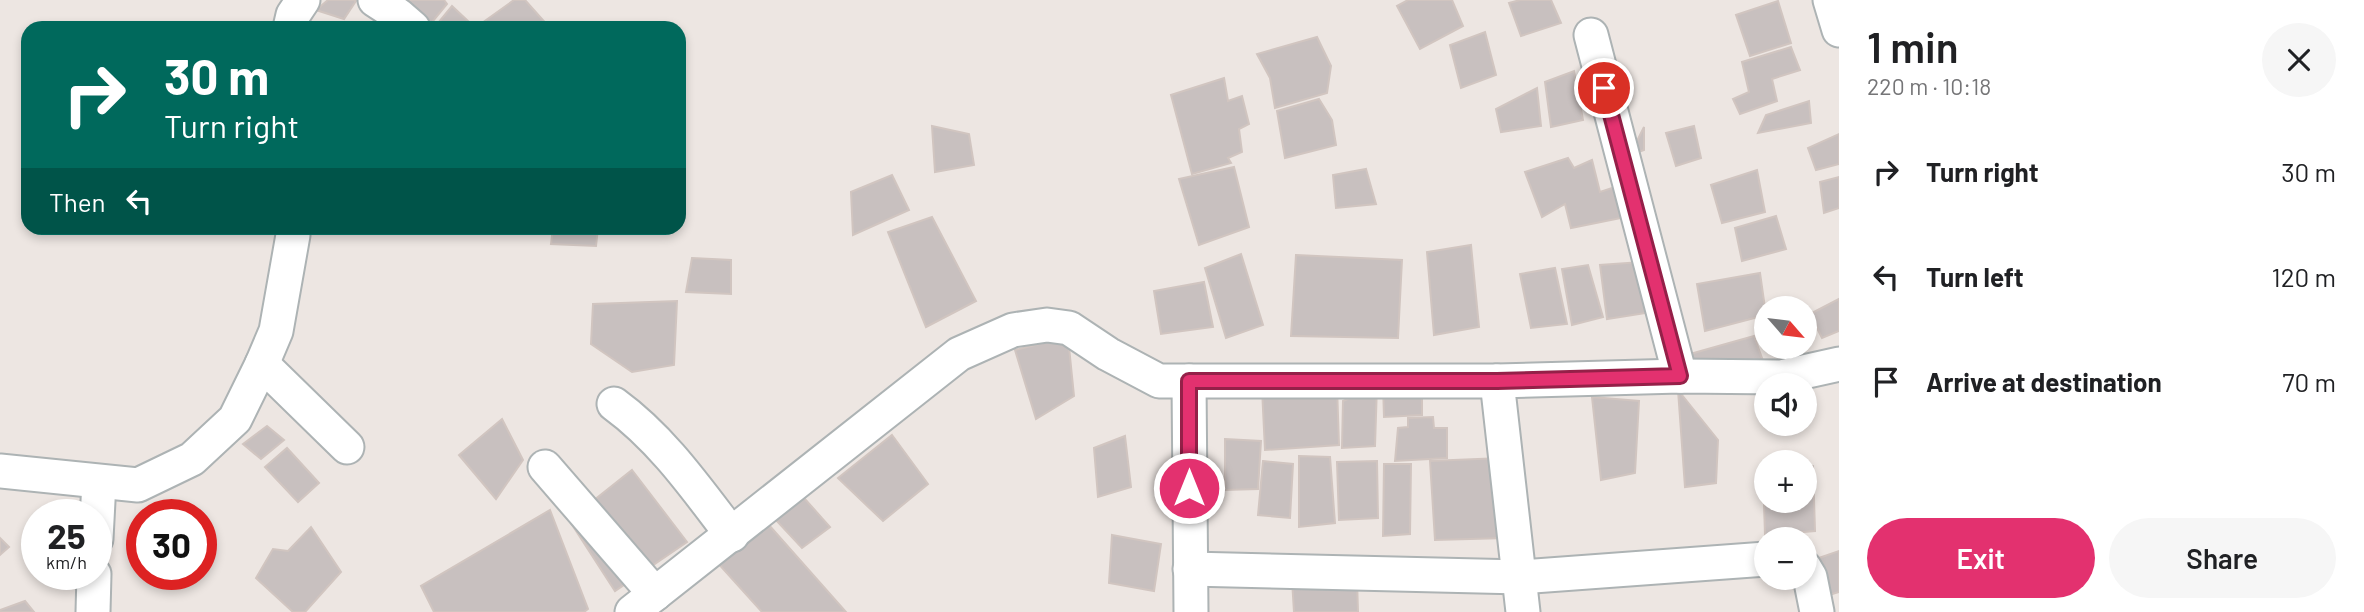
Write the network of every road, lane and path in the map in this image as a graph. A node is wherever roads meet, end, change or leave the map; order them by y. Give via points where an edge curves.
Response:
1 (303, 0) edge
2 (375, 0) edge
3 (1830, 0) edge
4 (292, 21) edge
5 (405, 21) edge
6 (1839, 30) edge
7 (1591, 35) dead end
8 (293, 235) edge
9 (262, 364) junction
10 (1839, 365) edge
11 (1680, 376) junction
12 (1189, 381) junction
13 (1497, 381) junction
14 (614, 404) dead end
15 (347, 447) dead end
16 (545, 467) dead end
17 (0, 471) edge
18 (99, 482) junction
19 (98, 499) edge
20 (732, 535) junction
21 (1754, 560) edge
22 (1190, 569) junction
23 (1521, 577) junction
24 (94, 590) edge
25 (1813, 590) edge
26 (644, 603) edge
27 (93, 612) edge
28 (1191, 612) edge
29 (1523, 612) edge
30 (1817, 612) edge

1 - 4 street
2 - 5 street
3 - 6 street
7 - 11 street
8 - 9 street via 276,331
9 - 15 street
9 - 18 street via 235,419 192,459 138,485
10 - 11 street via 1781,377
11 - 13 street
12 - 13 street
12 - 20 street via 1159,380 1069,328 1047,325 1013,330 959,355
12 - 22 street
13 - 23 street
14 - 20 street via 639,421 665,449
16 - 26 street
17 - 18 street
18 - 19 street
20 - 26 street
21 - 23 street
22 - 23 street
22 - 28 street
23 - 29 street
24 - 27 street
25 - 30 street

